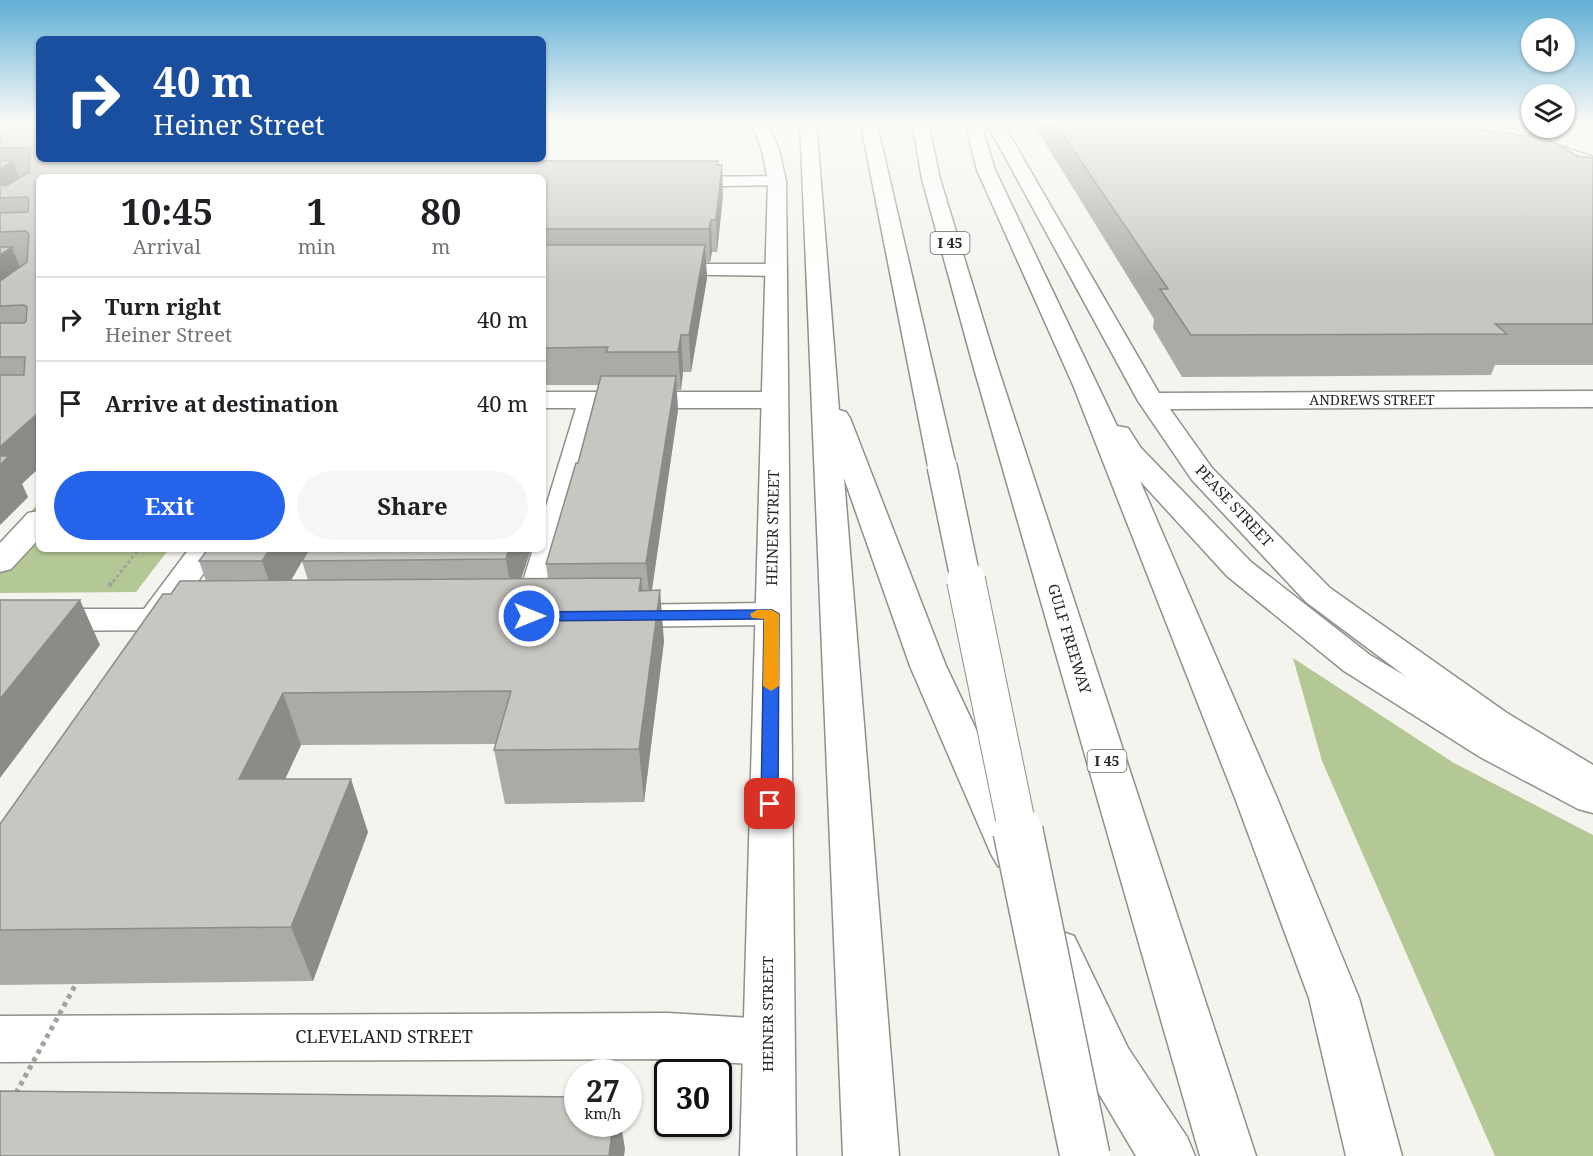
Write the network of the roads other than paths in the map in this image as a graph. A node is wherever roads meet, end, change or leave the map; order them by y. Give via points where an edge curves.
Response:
1 (776, 174) edge
2 (812, 174) edge
3 (880, 174) edge
4 (930, 174) edge
5 (988, 174) edge
6 (1023, 174) edge
7 (777, 181) junction
8 (663, 182) edge
9 (636, 270) edge
10 (776, 270) junction
11 (825, 386) junction
12 (1086, 386) junction
13 (1593, 399) edge
14 (546, 400) edge
15 (592, 400) junction
16 (774, 400) junction
17 (1151, 401) junction
18 (36, 523) edge
19 (203, 552) edge
20 (0, 562) edge
21 (772, 614) junction
22 (493, 616) edge
23 (529, 616) junction
24 (222, 618) edge
25 (155, 619) junction
26 (0, 620) edge
27 (129, 655) edge
28 (1593, 784) edge
29 (1593, 798) edge
30 (0, 1039) edge
31 (767, 1042) junction
32 (768, 1156) edge
33 (871, 1156) edge
34 (1085, 1156) edge
35 (1167, 1156) edge
36 (1228, 1156) edge
37 (1374, 1156) edge

1 - 7 main road, HEINER STREET
2 - 11 main road
3 - 34 main road, bridge
4 - 36 main road, GULF FREEWAY / I 45
5 - 12 main road
6 - 17 main road, PEASE STREET
7 - 8 main road
7 - 10 main road, HEINER STREET
9 - 10 main road
10 - 16 main road, HEINER STREET
11 - 33 main road
11 - 35 main road via 928,666 1110,1065
12 - 29 main road via 1131,454 1239,569 1357,663 1494,747
12 - 37 main road via 1334,998
13 - 17 main road, ANDREWS STREET
14 - 15 main road
15 - 16 main road
15 - 23 main road
16 - 21 main road, HEINER STREET
17 - 28 main road, PEASE STREET via 1202,474 1318,595 1493,723
18 - 20 main road
19 - 25 main road
21 - 23 main road
21 - 31 main road, HEINER STREET
22 - 23 main road
24 - 25 main road
25 - 26 main road
25 - 27 main road
30 - 31 main road, CLEVELAND STREET via 668,1036
31 - 32 main road, HEINER STREET

